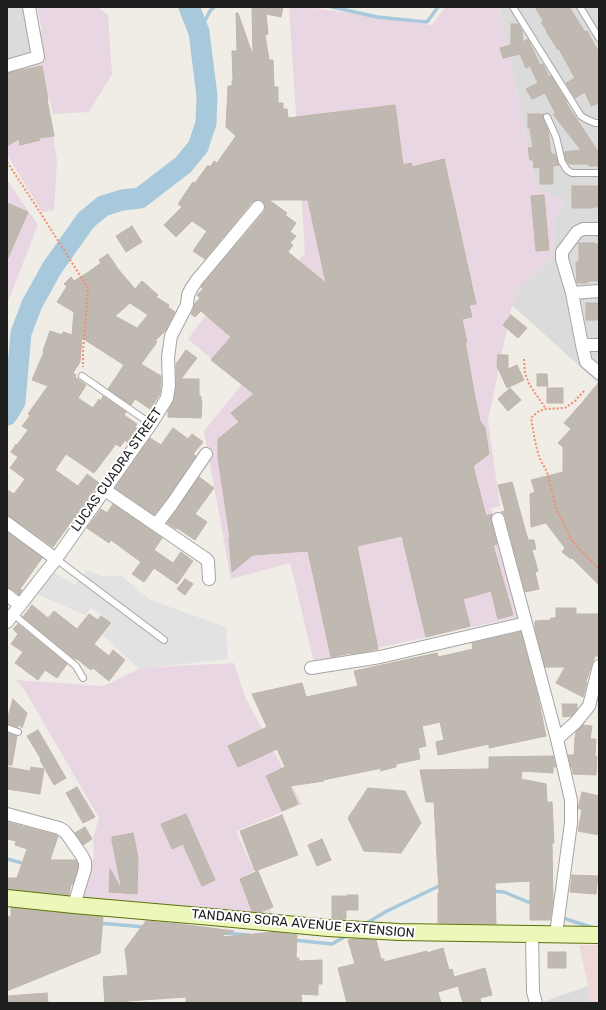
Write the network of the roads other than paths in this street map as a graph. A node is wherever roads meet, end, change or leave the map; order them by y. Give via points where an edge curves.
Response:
1 (29, 7) edge
2 (513, 7) edge
3 (580, 7) edge
4 (599, 38) edge
5 (7, 66) edge
6 (547, 117) dead end
7 (599, 123) edge
8 (599, 174) edge
9 (258, 206) dead end
10 (599, 229) edge
11 (599, 291) edge
12 (572, 293) junction
13 (599, 344) edge
14 (582, 345) junction
15 (599, 373) edge
16 (82, 376) road end
17 (151, 424) junction
18 (206, 454) dead end
19 (106, 490) junction
20 (498, 519) dead end
21 (7, 523) edge
22 (156, 525) junction
23 (56, 559) junction
24 (209, 579) dead end
25 (7, 595) edge
26 (13, 614) edge
27 (526, 623) junction
28 (164, 640) dead end
29 (599, 666) edge
30 (311, 668) dead end
31 (83, 678) dead end
32 (7, 728) edge
33 (18, 732) dead end
34 (557, 739) junction
35 (7, 814) edge
36 (7, 898) edge
37 (74, 905) junction
38 (532, 934) junction
39 (556, 934) junction
40 (599, 935) edge
41 (536, 1003) edge

1 - 5 street via 38,55
2 - 7 lane via 581,116
3 - 4 lane
6 - 8 lane via 566,170 572,173
9 - 17 street, LUCAS CUADRA STREET via 188,295 171,336 167,398
10 - 12 street via 583,229 577,232 562,252
11 - 12 street
12 - 14 street
13 - 14 street
14 - 15 street via 586,362
16 - 17 lane
17 - 19 street, LUCAS CUADRA STREET
18 - 22 street
19 - 22 street
19 - 23 street, LUCAS CUADRA STREET
20 - 27 street
21 - 23 street
22 - 24 street via 206,558
23 - 26 street, LUCAS CUADRA STREET
23 - 28 lane
25 - 26 street
26 - 31 lane via 76,666
27 - 30 street via 380,657
27 - 34 street
29 - 34 street via 589,706
32 - 33 lane
34 - 39 street via 572,812
35 - 37 street via 58,828 69,837 85,862
36 - 37 main road, TANDANG SORA AVENUE EXTENSION
37 - 38 main road, TANDANG SORA AVENUE EXTENSION via 349,929
38 - 39 main road, TANDANG SORA AVENUE EXTENSION
38 - 41 street via 533,992
39 - 40 main road, TANDANG SORA AVENUE EXTENSION

